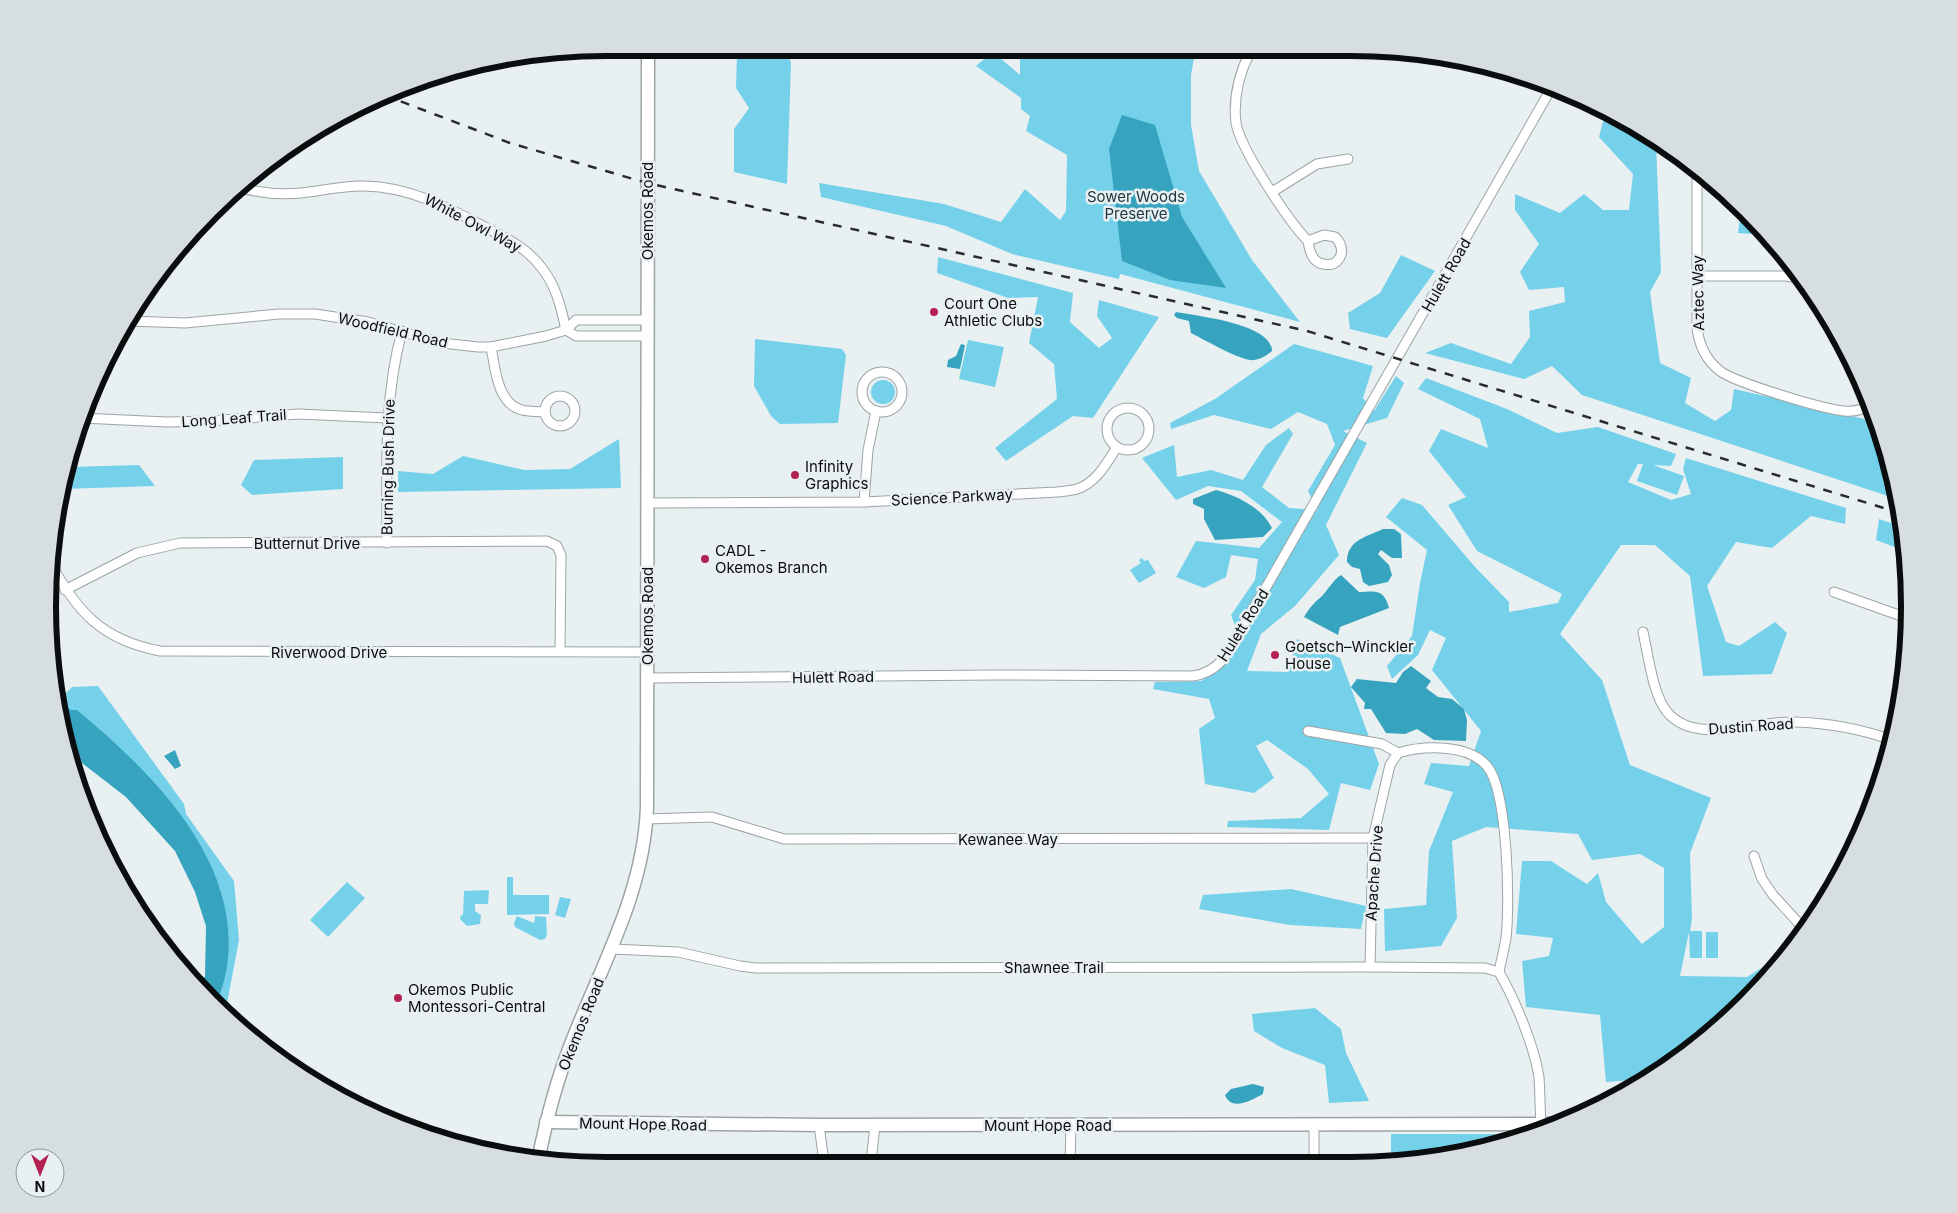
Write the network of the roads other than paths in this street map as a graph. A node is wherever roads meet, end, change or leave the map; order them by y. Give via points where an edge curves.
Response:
1 (648, 56) edge
2 (1248, 56) edge
3 (1548, 93) edge
4 (1348, 159) dead end
5 (1697, 180) edge
6 (248, 190) edge
7 (1272, 192) junction
8 (1308, 241) dead end
9 (1697, 276) junction
10 (1790, 277) edge
11 (647, 320) junction
12 (136, 321) edge
13 (566, 330) junction
14 (402, 331) junction
15 (647, 336) junction
16 (490, 346) junction
17 (1863, 407) edge
18 (876, 411) junction
19 (545, 412) dead end
20 (89, 418) edge
21 (387, 418) junction
22 (1117, 447) junction
23 (864, 502) junction
24 (647, 503) junction
25 (387, 543) junction
26 (57, 575) edge
27 (65, 590) junction
28 (1834, 592) dead end
29 (1901, 615) edge
30 (1643, 632) dead end
31 (560, 652) junction
32 (647, 652) junction
33 (647, 678) junction
34 (1308, 731) dead end
35 (1885, 737) edge
36 (1398, 753) junction
37 (646, 819) junction
38 (1373, 838) junction
39 (1754, 856) dead end
40 (1799, 924) edge
41 (612, 949) junction
42 (1370, 967) junction
43 (1498, 972) junction
44 (1545, 1121) edge
45 (546, 1122) junction
46 (1537, 1124) edge
47 (819, 1125) junction
48 (874, 1125) junction
49 (1071, 1125) junction
50 (1314, 1125) junction
51 (540, 1153) edge
52 (823, 1157) edge
53 (871, 1157) edge
54 (1070, 1157) edge
55 (1314, 1157) edge

1 - 11 main road, Okemos Road
2 - 7 street via 1239,77 1236,123 1241,139
3 - 33 street, Hulett Road via 1268,584 1215,668 1193,676
4 - 7 street via 1317,164
5 - 9 street, Aztec Way
6 - 13 street, White Owl Way via 290,194 341,186 367,186 392,188 430,199 509,240 536,260 555,290
7 - 8 street
9 - 10 street
9 - 17 street, Aztec Way via 1698,335 1704,353 1719,370 1732,378 1836,410 1852,411
11 - 13 street, Woodfield Road via 576,320
11 - 15 main road, Okemos Road
12 - 14 street, Woodfield Road via 192,323 279,314 315,314
13 - 15 street via 576,336
13 - 16 street, Woodfield Road
14 - 16 street, Woodfield Road via 442,343
14 - 21 street, Burning Bush Drive via 392,373
15 - 24 main road, Okemos Road
16 - 19 street via 504,398 522,410
18 - 18 street via 895,407 902,396 896,378 884,372 867,379 862,391 865,403
18 - 23 street via 867,459
20 - 21 street, Long Leaf Trail via 167,422 298,414
21 - 25 street, Burning Bush Drive
22 - 22 street via 1131,450 1146,441 1149,426 1144,415 1131,408 1117,411 1108,422 1108,436
22 - 23 street, Science Parkway via 1102,470 1090,482 1076,489
23 - 24 street, Science Parkway
24 - 32 main road, Okemos Road
25 - 27 street, Butternut Drive via 170,545 137,553
25 - 31 street, Butternut Drive via 547,541 557,546 561,555
26 - 27 street, Riverwood Drive
27 - 31 street, Riverwood Drive via 87,616 105,630 131,643 160,651
28 - 29 street
30 - 35 street, Dustin Road via 1663,706 1675,720 1688,726 1704,730 1793,722 1836,725
31 - 32 street, Riverwood Drive
32 - 33 main road, Okemos Road
33 - 37 main road, Okemos Road
34 - 36 street via 1382,744
36 - 38 street, Apache Drive via 1390,766
36 - 43 street via 1412,749 1465,751 1489,768 1499,802 1508,888 1506,938
37 - 38 street, Kewanee Way via 712,817 784,839
37 - 41 main road, Okemos Road via 637,878
38 - 42 street, Apache Drive
39 - 40 street via 1762,879
41 - 42 street, Shawnee Trail via 678,952 756,968
41 - 45 main road, Okemos Road via 570,1044
42 - 43 street, Shawnee Trail via 1485,968
43 - 44 street via 1512,994 1534,1057
45 - 47 main road, Mount Hope Road
45 - 51 main road, Okemos Road
46 - 50 main road, Mount Hope Road
47 - 48 main road, Mount Hope Road
47 - 52 street
48 - 49 main road, Mount Hope Road
48 - 53 street
49 - 50 main road, Mount Hope Road
49 - 54 street
50 - 55 street

